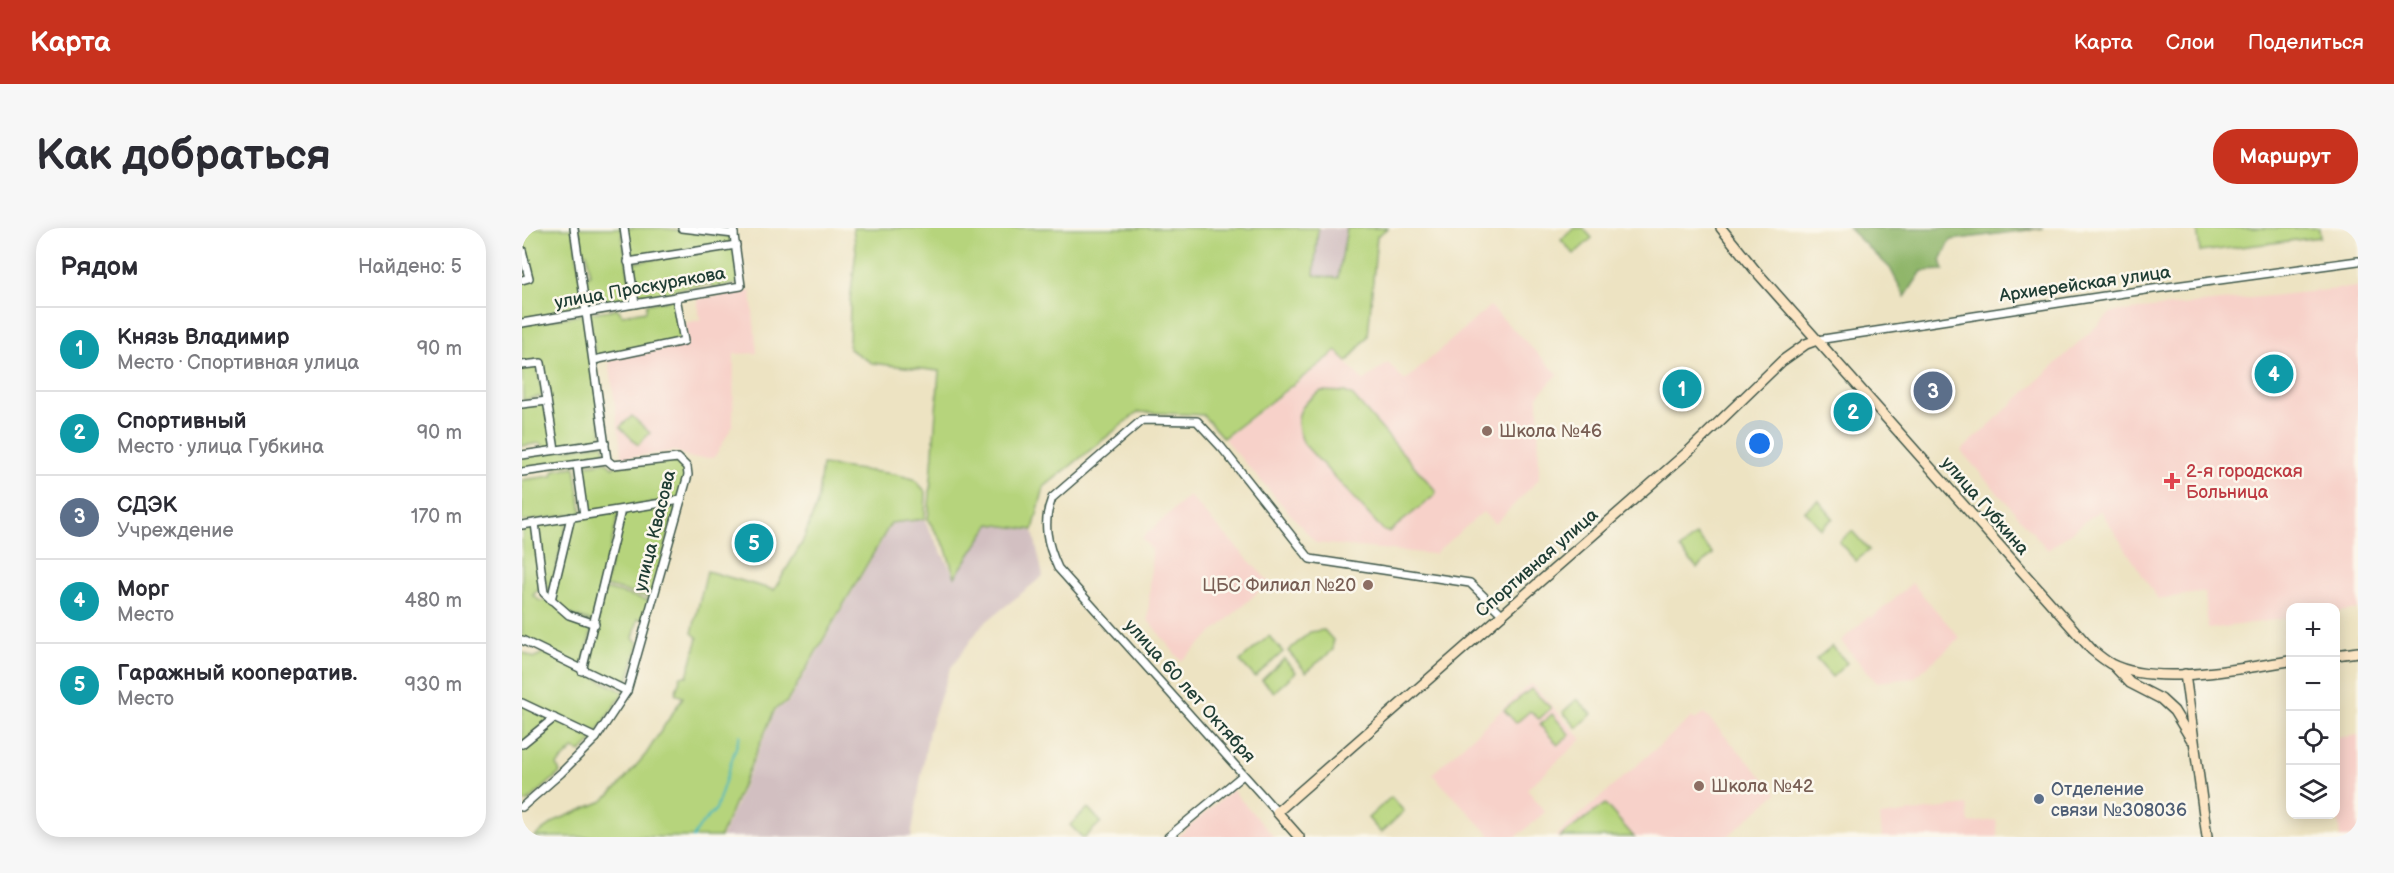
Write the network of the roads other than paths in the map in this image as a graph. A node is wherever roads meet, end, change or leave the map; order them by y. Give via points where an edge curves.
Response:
1 (574, 228) edge
2 (624, 228) edge
3 (682, 228) edge
4 (1721, 228) edge
5 (734, 231) edge
6 (736, 245) junction
7 (522, 250) edge
8 (2358, 261) edge
9 (628, 262) junction
10 (522, 280) edge
11 (676, 297) junction
12 (635, 304) junction
13 (587, 312) junction
14 (522, 323) edge
15 (1817, 340) junction
16 (594, 360) junction
17 (522, 365) edge
18 (547, 401) junction
19 (522, 405) edge
20 (605, 443) junction
21 (555, 450) junction
22 (522, 455) edge
23 (607, 460) junction
24 (577, 465) junction
25 (522, 472) edge
26 (681, 500) junction
27 (621, 510) junction
28 (584, 515) junction
29 (571, 517) junction
30 (535, 523) junction
31 (522, 525) edge
32 (551, 600) junction
33 (1503, 615) junction
34 (595, 624) junction
35 (522, 640) edge
36 (2358, 652) edge
37 (2340, 654) edge
38 (2286, 661) edge
39 (2112, 664) junction
40 (582, 670) junction
41 (2185, 674) junction
42 (627, 691) junction
43 (522, 703) edge
44 (554, 718) junction
45 (596, 738) junction
46 (522, 744) edge
47 (2195, 747) junction
48 (1243, 775) junction
49 (522, 807) edge
50 (1277, 812) junction
51 (1168, 837) edge
52 (1299, 837) edge
53 (2207, 837) edge

1 - 13 street
2 - 9 street
3 - 5 street
4 - 15 street, улица Губкина
5 - 6 street, улица Проскурякова
6 - 9 street
6 - 11 street, улица Проскурякова via 741,286
7 - 10 street via 529,279
8 - 15 street, Архиерейская улица
9 - 12 street
11 - 12 street, улица Проскурякова
11 - 16 street via 684,341
12 - 13 street, улица Проскурякова
13 - 14 street, улица Проскурякова
13 - 16 street
15 - 33 street, Спортивная улица via 1782,361 1690,450
15 - 39 street, улица Губкина via 2080,639
16 - 20 street
17 - 18 street via 541,363
18 - 19 street
18 - 21 street
20 - 21 street
20 - 23 street
21 - 22 street
23 - 24 street
23 - 26 street, улица Квасова via 613,465 678,458 687,466 688,475
24 - 25 street
24 - 28 street
26 - 27 street
26 - 42 street, улица Квасова
27 - 28 street
27 - 34 street
28 - 29 street
29 - 30 street
29 - 32 street
30 - 31 street
30 - 32 street via 544,593
32 - 34 street via 569,615
33 - 48 street, улица 60 лет Октября via 1470,583 1310,559 1197,421 1142,420 1052,498 1047,510 1048,547 1058,568
33 - 50 street, Спортивная улица
34 - 40 street
35 - 40 street
36 - 37 street
38 - 41 street, улица Губкина
39 - 41 street, улица Губкина via 2153,673
39 - 47 street via 2130,683 2161,699 2174,711
40 - 42 street
41 - 47 street
42 - 45 street, улица Квасова
43 - 44 street
44 - 45 street
44 - 46 street
45 - 49 street, улица Квасова
47 - 53 street
48 - 50 street, улица 60 лет Октября
48 - 51 street
50 - 52 street, улица 60 лет Октября

